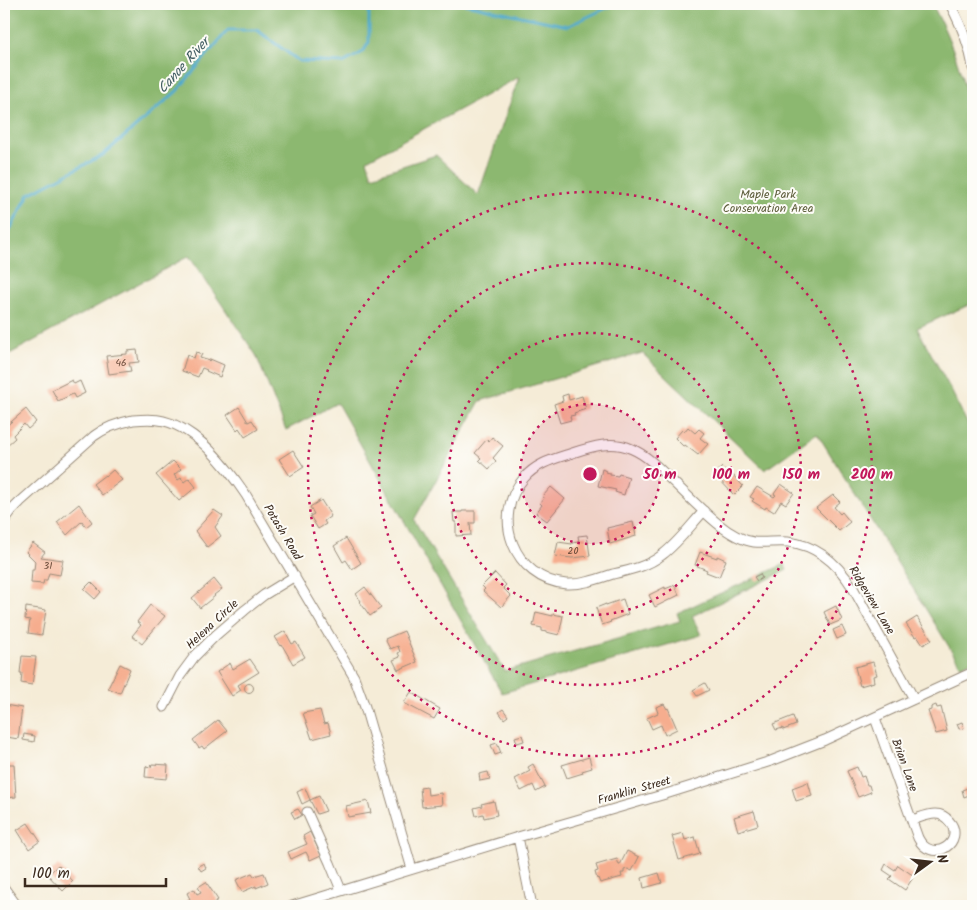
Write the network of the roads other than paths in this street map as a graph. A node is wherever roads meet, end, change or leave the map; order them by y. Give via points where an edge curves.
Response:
1 (950, 4) edge
2 (973, 68) edge
3 (704, 511) junction
4 (4, 521) edge
5 (295, 576) junction
6 (973, 672) edge
7 (914, 699) junction
8 (164, 707) dead end
9 (875, 718) junction
10 (307, 812) dead end
11 (912, 820) junction
12 (518, 837) junction
13 (412, 870) junction
14 (4, 888) edge
15 (341, 890) junction
16 (17, 906) edge
17 (292, 906) edge
18 (532, 906) edge

1 - 2 street
3 - 3 street, Ridgeview Lane via 644,455 620,445 602,445 550,460 530,472 512,497 508,528 512,543 530,568 543,577 573,584 636,568 655,559 670,548
3 - 7 street, Ridgeview Lane via 728,532 743,540 800,544 826,556 846,576
4 - 5 street, Potash Road via 20,502 101,430 128,421 164,421 191,434 229,472
5 - 8 street, Helena Circle via 245,610 194,657
5 - 13 street, Potash Road via 354,677
6 - 7 street, Franklin Street
7 - 9 street, Franklin Street
9 - 11 street, Brian Lane
9 - 12 street, Franklin Street via 771,761
10 - 15 street
11 - 11 street, Brian Lane via 920,841 928,849 946,848 951,842 953,828 944,816 932,814
12 - 13 street, Franklin Street
12 - 18 street
13 - 15 street, Franklin Street
14 - 16 street
15 - 17 street, Franklin Street

